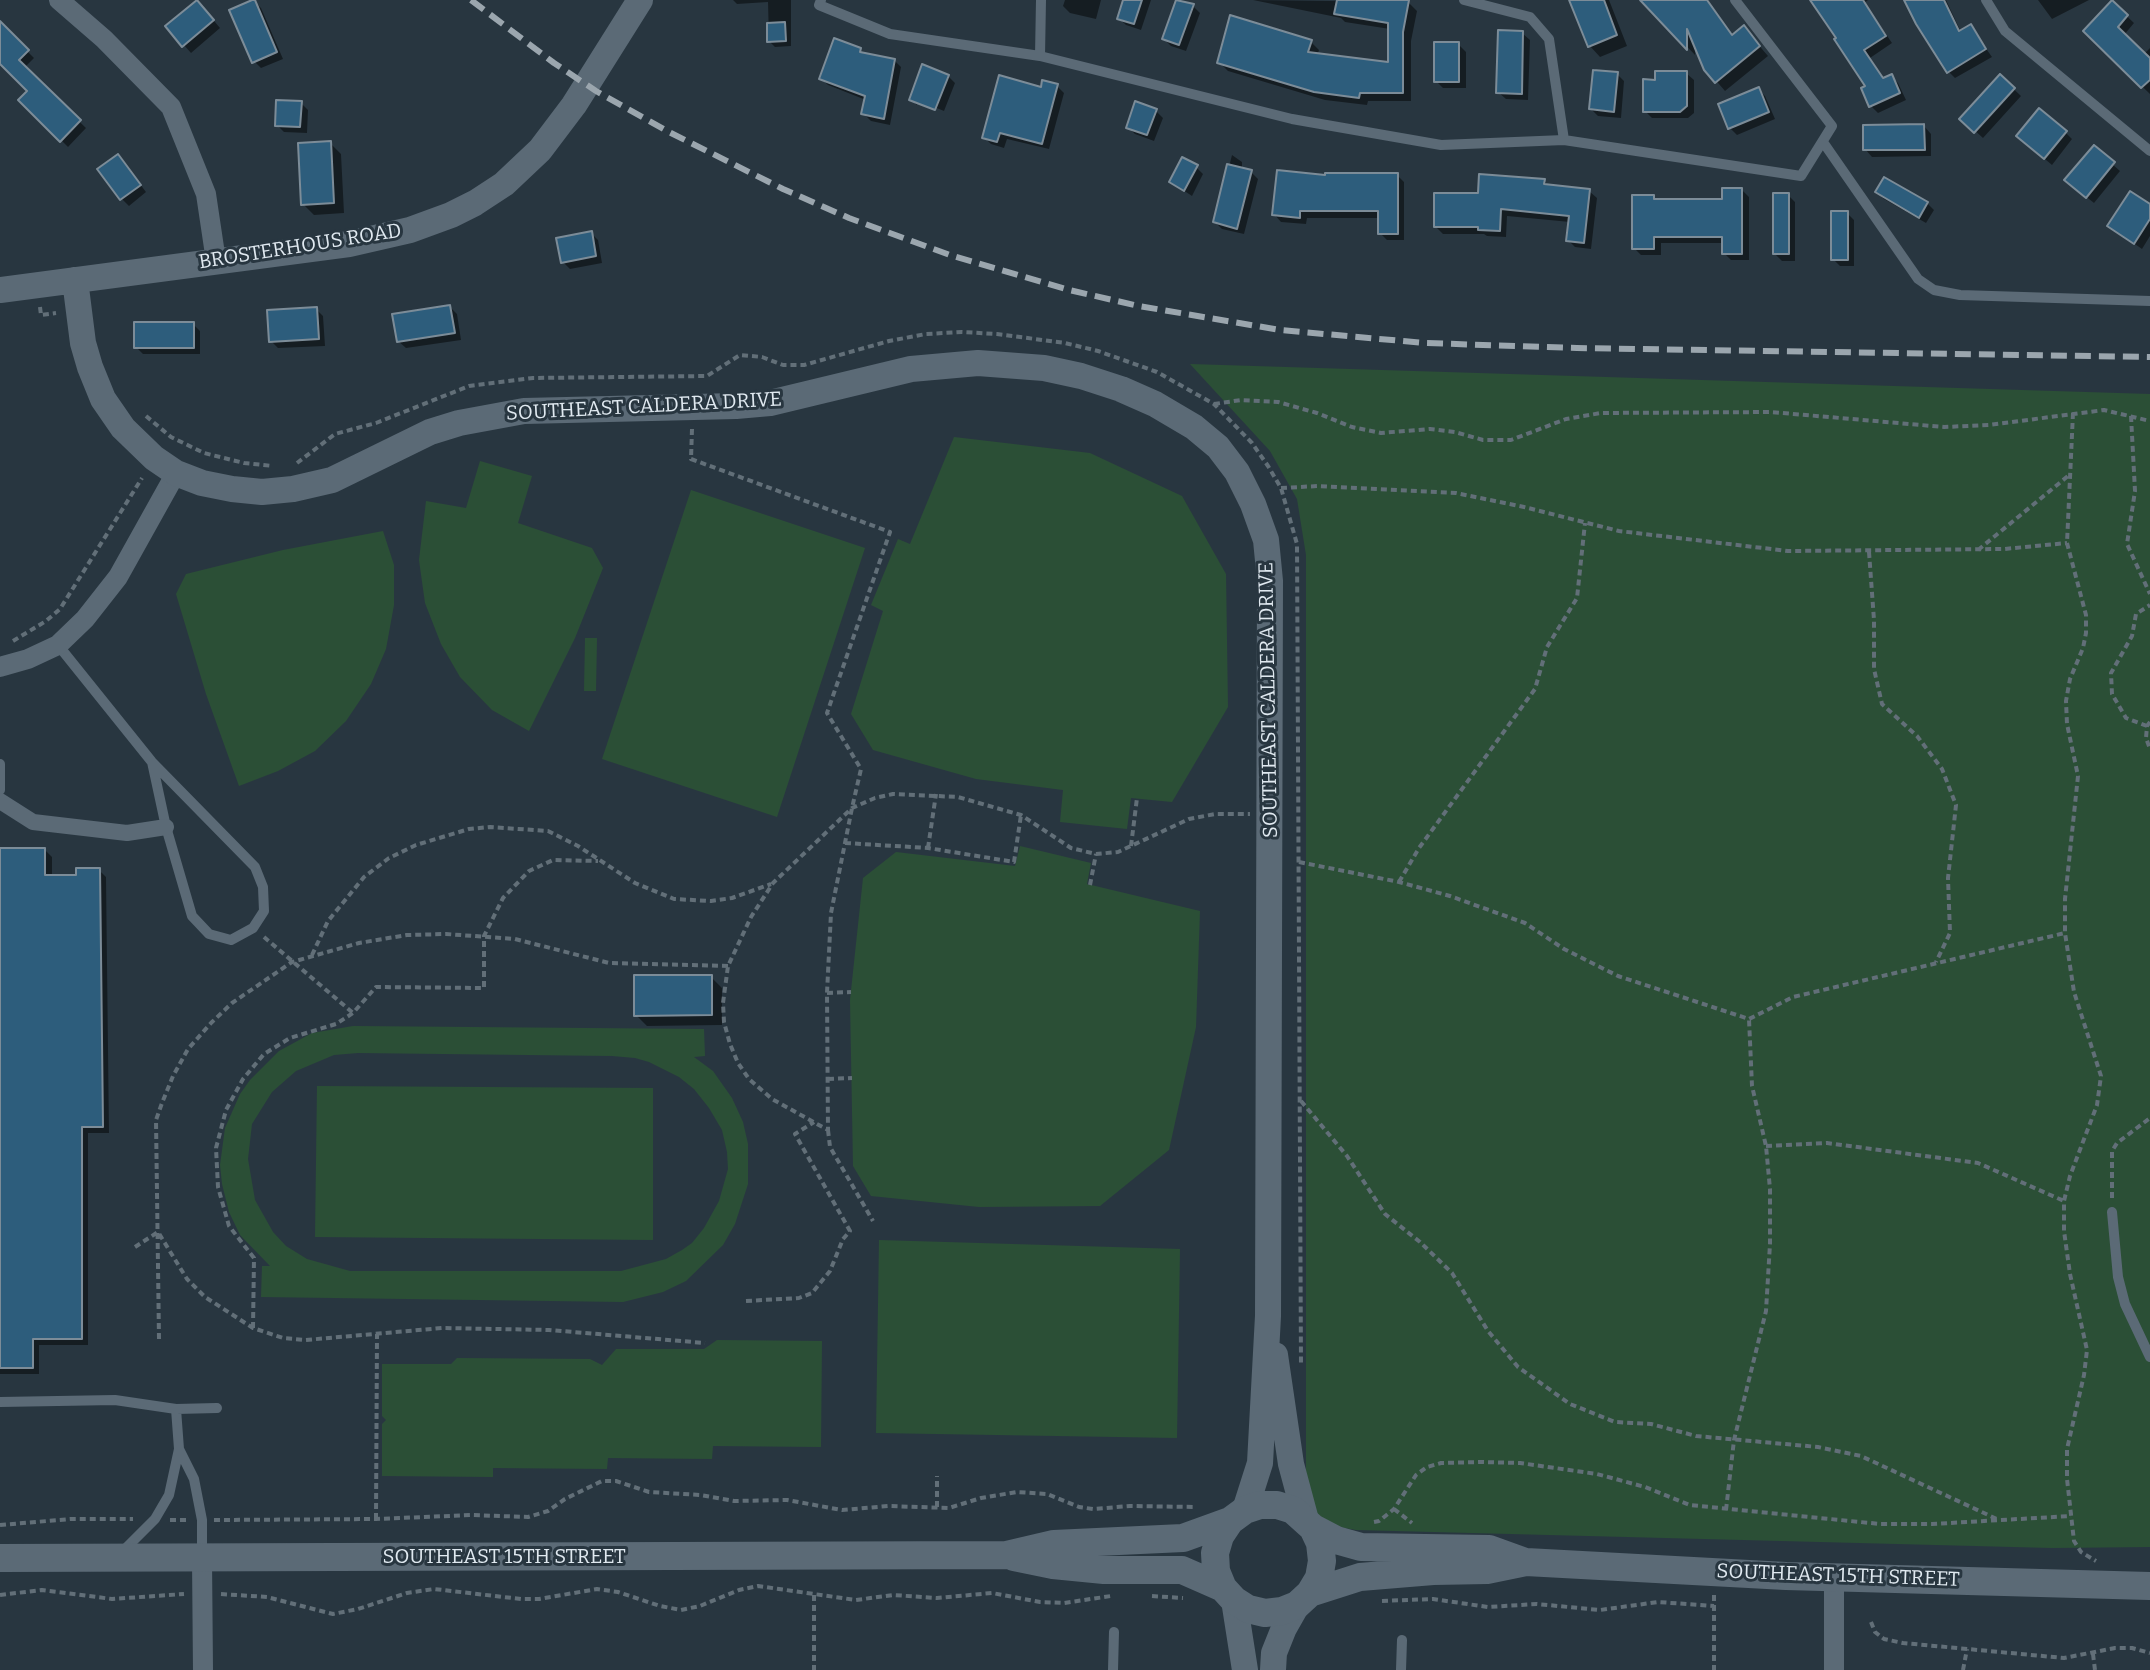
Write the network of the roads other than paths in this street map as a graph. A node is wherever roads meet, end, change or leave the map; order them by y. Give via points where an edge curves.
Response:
1 (59, 0) edge
2 (640, 0) edge
3 (821, 0) edge
4 (1041, 0) edge
5 (1464, 0) edge
6 (1735, 0) edge
7 (1986, 0) edge
8 (1040, 56) junction
9 (1564, 140) junction
10 (1823, 142) junction
11 (2150, 151) edge
12 (216, 261) junction
13 (75, 280) junction
14 (0, 290) edge
15 (2150, 301) edge
16 (176, 473) junction
17 (58, 645) junction
18 (0, 667) edge
19 (152, 762) junction
20 (0, 764) edge
21 (0, 790) edge
22 (0, 801) edge
23 (166, 827) junction
24 (2112, 1212) road end
25 (1268, 1316) junction
26 (2150, 1357) edge
27 (0, 1402) edge
28 (217, 1408) dead end
29 (176, 1409) junction
30 (179, 1449) junction
31 (1237, 1516) junction
32 (1309, 1524) junction
33 (1007, 1555) junction
34 (0, 1558) edge
35 (114, 1559) junction
36 (202, 1559) junction
37 (1526, 1562) junction
38 (1834, 1577) junction
39 (2150, 1586) edge
40 (1228, 1594) junction
41 (1304, 1599) junction
42 (1114, 1632) dead end
43 (1402, 1640) dead end
44 (203, 1670) edge
45 (1113, 1670) edge
46 (1245, 1670) edge
47 (1273, 1670) edge
48 (1401, 1670) edge
49 (1834, 1670) edge

1 - 12 street via 171,107 206,194
2 - 12 street, BROSTERHOUS ROAD via 557,128 526,164 484,198 443,219 391,235
3 - 8 lane via 819,5 890,34
4 - 8 lane
5 - 9 lane via 1530,17 1549,39
6 - 10 lane via 1832,126
7 - 11 lane via 2005,31
8 - 9 lane via 1292,119 1441,145
9 - 10 lane via 1801,176
10 - 15 lane via 1918,279 1934,290
12 - 13 street, BROSTERHOUS ROAD
13 - 14 street, BROSTERHOUS ROAD
13 - 16 street, SOUTHEAST CALDERA DRIVE via 83,343 103,399 123,428
16 - 17 street via 118,577
16 - 25 street, SOUTHEAST CALDERA DRIVE via 232,489 293,489 332,480 430,432 488,417 561,408 770,403 876,376 978,363 1081,376 1155,404 1194,427 1218,447 1253,504 1266,540 1270,581
17 - 18 street
17 - 19 lane
19 - 23 lane
19 - 23 lane via 255,867 264,911 253,928 231,940 209,934 192,916
20 - 21 lane
22 - 23 street via 33,822 127,833
24 - 26 lane via 2125,1304
25 - 31 street, SOUTHEAST CALDERA DRIVE via 1260,1463
25 - 32 street, SOUTHEAST CALDERA DRIVE via 1291,1464
27 - 29 lane via 115,1400
28 - 29 lane
29 - 30 lane
30 - 35 lane via 169,1495 155,1519
30 - 36 lane via 194,1479
31 - 32 main road via 1260,1505 1277,1505
31 - 33 main road, SOUTHEAST 15TH STREET via 1183,1538 1054,1544
31 - 40 main road via 1220,1536 1215,1553 1216,1571
32 - 37 main road, SOUTHEAST 15TH STREET via 1361,1547 1489,1549
32 - 41 main road via 1320,1543 1322,1561 1319,1578
33 - 36 main road, SOUTHEAST 15TH STREET
33 - 40 main road, SOUTHEAST 15TH STREET via 1066,1567 1182,1570
34 - 35 main road, SOUTHEAST 15TH STREET
35 - 36 main road, SOUTHEAST 15TH STREET
36 - 44 street
37 - 38 main road, SOUTHEAST 15TH STREET
37 - 41 main road, SOUTHEAST 15TH STREET via 1487,1570 1360,1577
38 - 39 main road, SOUTHEAST 15TH STREET
38 - 49 street
40 - 41 main road via 1248,1609 1265,1613
40 - 46 street
41 - 47 street via 1284,1628
42 - 45 lane
43 - 48 lane

